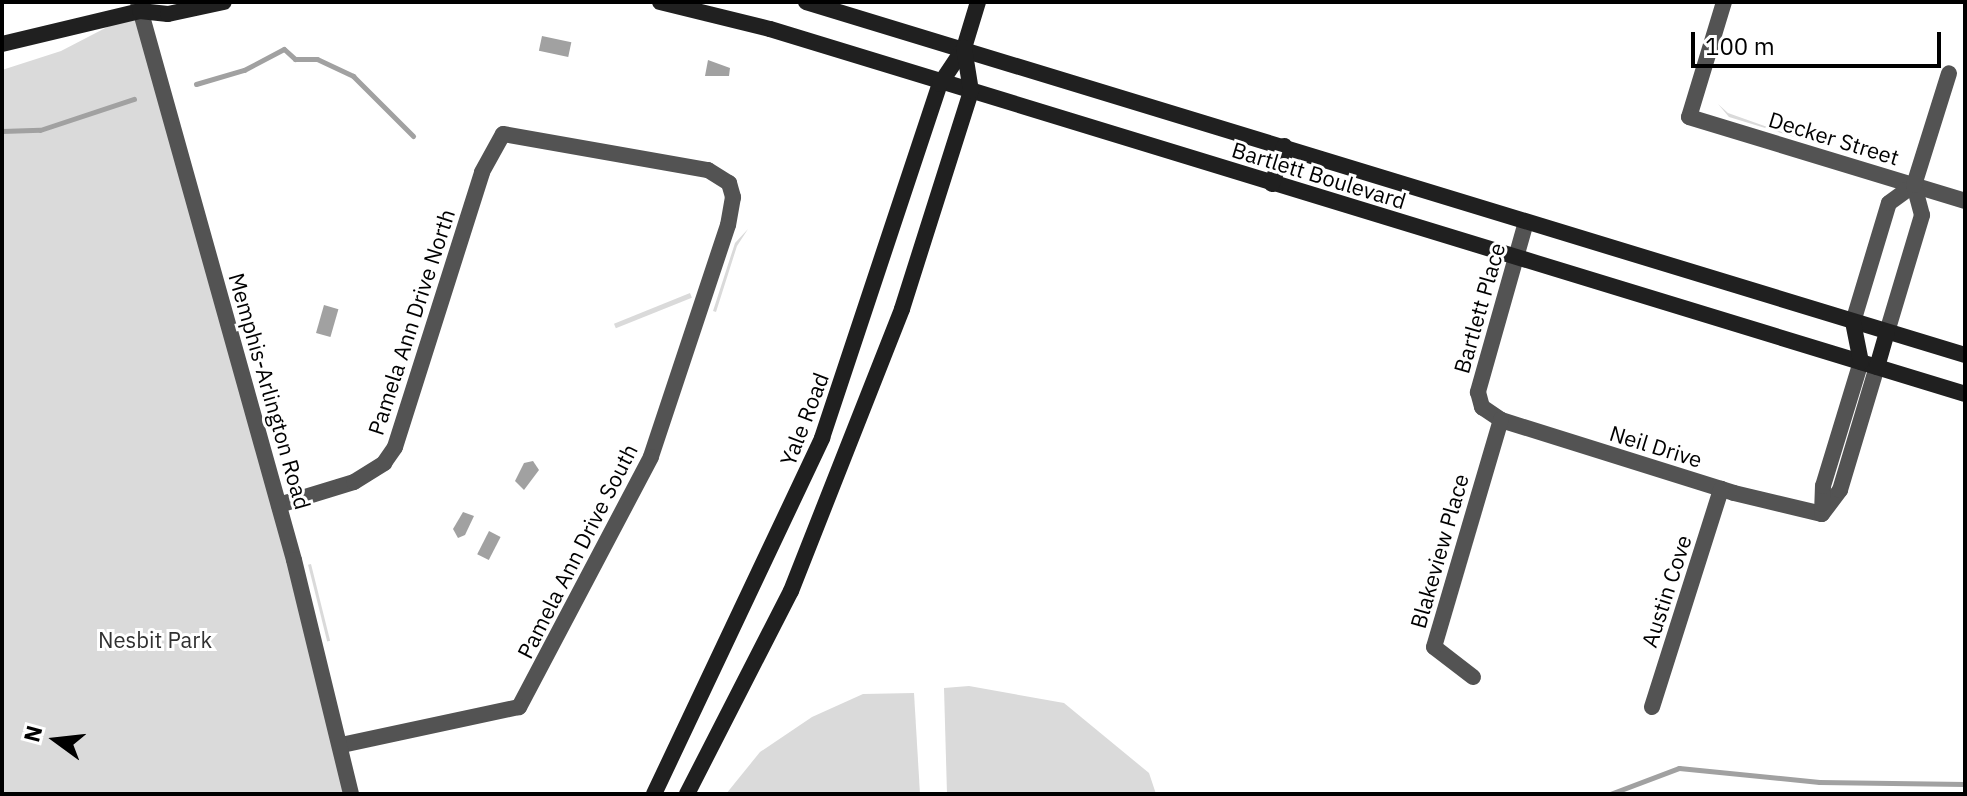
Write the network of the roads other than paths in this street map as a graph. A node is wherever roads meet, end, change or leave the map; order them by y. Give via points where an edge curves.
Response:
1 (224, 2) edge
2 (660, 2) edge
3 (806, 2) edge
4 (978, 2) edge
5 (1724, 2) edge
6 (142, 5) edge
7 (2, 44) edge
8 (964, 48) junction
9 (1949, 73) dead end
10 (940, 84) junction
11 (971, 91) junction
12 (503, 134) joint
13 (1284, 146) junction
14 (1272, 184) junction
15 (1914, 185) junction
16 (1965, 201) edge
17 (1526, 222) junction
18 (1516, 257) junction
19 (1853, 322) junction
20 (1887, 332) junction
21 (1965, 355) edge
22 (1869, 365) junction
23 (1965, 394) edge
24 (1482, 407) joint
25 (1501, 420) junction
26 (1721, 489) junction
27 (279, 505) junction
28 (1473, 677) dead end
29 (1652, 707) dead end
30 (341, 745) junction
31 (351, 794) edge
32 (654, 794) edge
33 (687, 794) edge

1 - 6 main road via 168,14
2 - 10 main road, Bartlett Boulevard via 770,29
3 - 8 main road, Bartlett Boulevard
4 - 8 main road, Yale Road
5 - 15 street, Decker Street via 1689,117
6 - 7 main road
6 - 27 street, Memphis-Arlington Road
8 - 10 main road, Yale Road
8 - 11 main road, Yale Road
8 - 13 main road, Bartlett Boulevard
9 - 15 street
10 - 11 main road, Bartlett Boulevard
10 - 32 main road, Yale Road via 822,438
11 - 14 main road, Bartlett Boulevard
11 - 33 main road, Yale Road via 902,309 848,454 791,591
12 - 27 street, Pamela Ann Drive North via 482,172 395,447 384,463 354,482
12 - 30 street, Pamela Ann Drive South via 708,170 723,177 732,190 728,225 651,457 525,713
13 - 14 main road
13 - 17 main road, Bartlett Boulevard
14 - 18 main road, Bartlett Boulevard
15 - 16 street, Decker Street
15 - 19 street via 1889,203
15 - 20 street via 1922,215
17 - 18 street, Bartlett Place
17 - 19 main road, Bartlett Boulevard
18 - 22 main road, Bartlett Boulevard
18 - 24 street, Bartlett Place via 1478,392
19 - 20 main road, Bartlett Boulevard
19 - 22 main road
20 - 21 main road, Bartlett Boulevard
20 - 22 main road
22 - 23 main road, Bartlett Boulevard
22 - 26 street, Neil Drive via 1840,490 1822,514
24 - 25 street, Neil Drive
25 - 26 street, Neil Drive
25 - 28 street, Blakeview Place via 1434,647
26 - 29 street, Austin Cove
27 - 30 street, Memphis-Arlington Road
30 - 31 street, Memphis-Arlington Road

